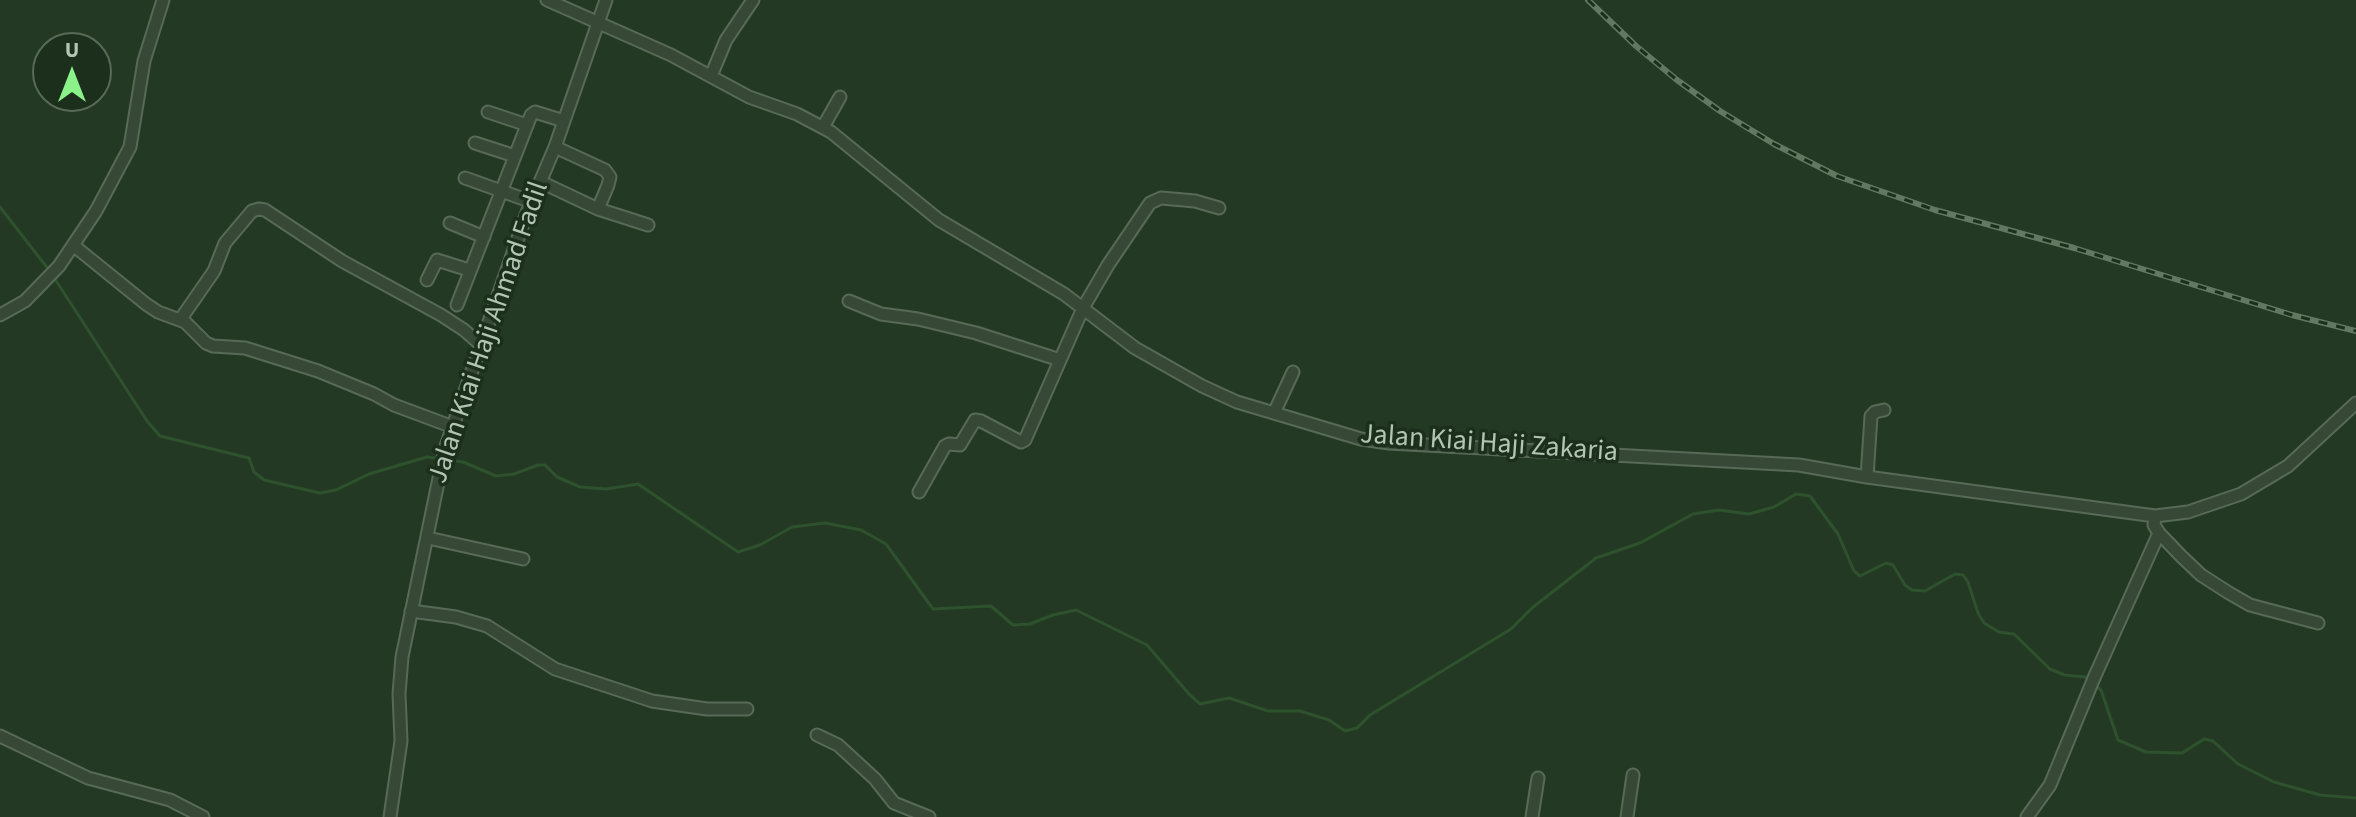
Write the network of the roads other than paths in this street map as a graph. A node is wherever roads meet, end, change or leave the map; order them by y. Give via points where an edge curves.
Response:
1 (163, 0) edge
2 (547, 0) edge
3 (606, 0) edge
4 (753, 0) edge
5 (599, 23) junction
6 (711, 76) junction
7 (840, 97) dead end
8 (488, 112) dead end
9 (564, 121) junction
10 (527, 125) junction
11 (823, 127) junction
12 (475, 143) dead end
13 (555, 147) junction
14 (515, 156) junction
15 (465, 178) dead end
16 (541, 182) junction
17 (503, 190) junction
18 (532, 202) junction
19 (1219, 208) dead end
20 (598, 209) junction
21 (450, 223) dead end
22 (648, 225) dead end
23 (484, 237) junction
24 (73, 245) junction
25 (469, 270) junction
26 (427, 280) dead end
27 (849, 301) dead end
28 (457, 305) dead end
29 (1083, 308) junction
30 (0, 315) edge
31 (180, 320) junction
32 (481, 345) junction
33 (1060, 360) junction
34 (1293, 372) dead end
35 (2356, 403) edge
36 (1884, 410) dead end
37 (1274, 413) junction
38 (453, 427) junction
39 (1867, 477) junction
40 (919, 492) dead end
41 (2155, 516) junction
42 (2159, 533) junction
43 (428, 538) junction
44 (523, 559) dead end
45 (411, 611) junction
46 (2318, 623) dead end
47 (747, 709) dead end
48 (817, 735) dead end
49 (0, 736) edge
50 (1633, 775) dead end
51 (1538, 778) dead end
52 (203, 817) edge
53 (390, 817) edge
54 (929, 817) edge
55 (1532, 817) edge
56 (1627, 817) edge
57 (2027, 817) edge

1 - 24 street via 144,61 130,147
2 - 5 street, Jalan Kiai Haji Zakaria
3 - 5 street, Jalan Kiai Haji Ahmad Fadil
4 - 6 street via 726,40
5 - 6 street, Jalan Kiai Haji Zakaria
5 - 9 street, Jalan Kiai Haji Ahmad Fadil
6 - 11 street, Jalan Kiai Haji Zakaria
7 - 11 street
8 - 10 street
9 - 10 street via 535,112
9 - 13 street, Jalan Kiai Haji Ahmad Fadil
10 - 14 street
11 - 29 street, Jalan Kiai Haji Zakaria via 939,220
12 - 14 street
13 - 16 street, Jalan Kiai Haji Ahmad Fadil
13 - 20 street via 608,172
14 - 17 street
15 - 17 street
16 - 18 street, Jalan Kiai Haji Ahmad Fadil
16 - 20 street
17 - 18 street
17 - 23 street
18 - 32 street, Jalan Kiai Haji Ahmad Fadil
19 - 29 street via 1161,198 1150,203
20 - 22 street
21 - 23 street
23 - 25 street
24 - 30 street via 25,301
24 - 31 street via 146,304
25 - 26 street via 437,260
25 - 28 street
27 - 33 street
29 - 33 street
29 - 37 street, Jalan Kiai Haji Zakaria via 1176,372 1237,402
31 - 32 street via 214,271 225,243 259,209 441,315
31 - 38 street via 213,346 245,348 318,371
32 - 38 street, Jalan Kiai Haji Ahmad Fadil
33 - 40 street via 1025,440 975,420 960,445 945,446
34 - 37 street
35 - 41 street, Jalan Kiai Haji Zakaria via 2288,466 2241,494 2188,512
36 - 39 street via 1871,416
37 - 39 street, Jalan Kiai Haji Zakaria via 1389,443 1771,462
38 - 43 street, Jalan Kiai Haji Ahmad Fadil
39 - 41 street, Jalan Kiai Haji Zakaria
41 - 42 street
42 - 46 street via 2201,575 2239,599
42 - 57 street via 2046,790
43 - 44 street
43 - 45 street, Jalan Kiai Haji Ahmad Fadil
45 - 47 street via 487,626 555,669 652,701
45 - 53 street, Jalan Kiai Haji Ahmad Fadil via 402,657 401,741
48 - 54 street via 838,745 894,803
49 - 52 street via 88,778 170,800
50 - 56 street
51 - 55 street

